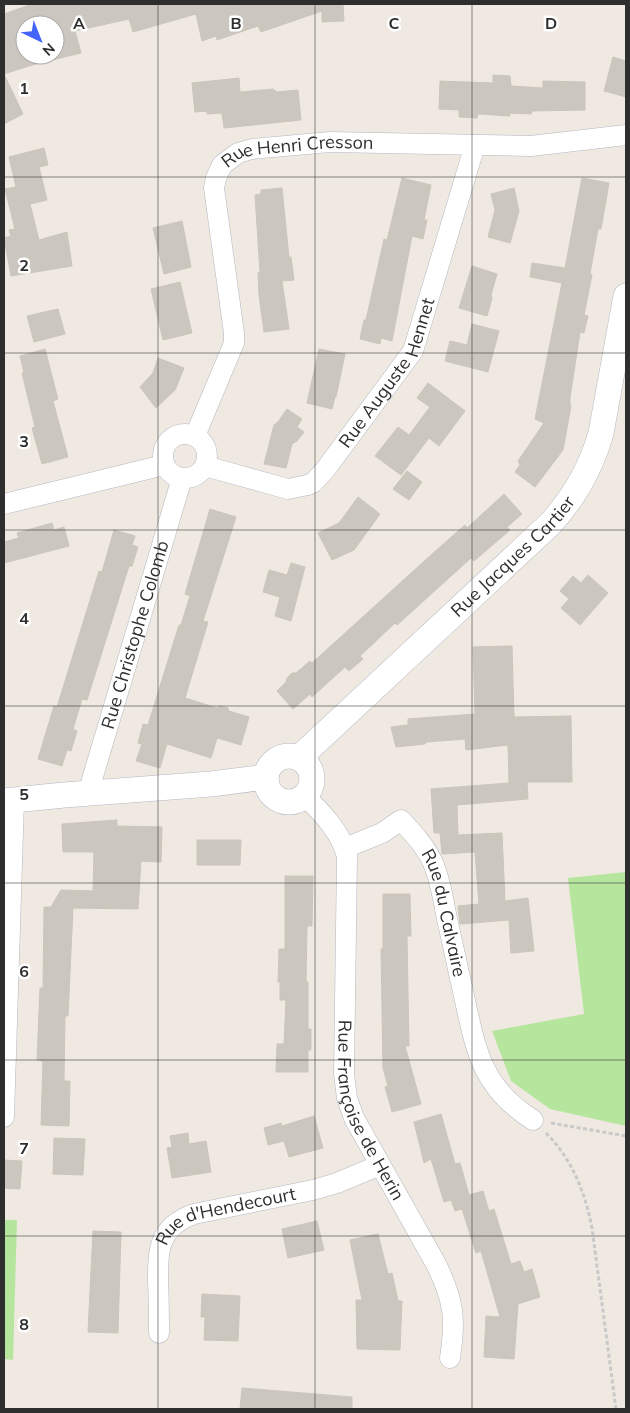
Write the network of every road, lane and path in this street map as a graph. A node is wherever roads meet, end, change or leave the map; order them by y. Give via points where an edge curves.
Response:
1 (626, 135) edge
2 (476, 145) junction
3 (626, 296) edge
4 (195, 436) junction
5 (164, 465) junction
6 (204, 466) junction
7 (182, 478) junction
8 (4, 504) edge
9 (299, 758) junction
10 (266, 777) junction
11 (88, 793) junction
12 (305, 796) junction
13 (9, 800) edge
14 (345, 848) junction
15 (4, 1117) edge
16 (533, 1120) junction
17 (626, 1136) edge
18 (380, 1164) junction
19 (159, 1333) dead end
20 (450, 1358) dead end
21 (616, 1409) edge

1 - 2 street, Rue Henri Cresson via 540,146
2 - 4 street, Rue Henri Cresson via 315,142 245,151 222,165 214,188 234,343
2 - 6 street, Rue Auguste Hennet via 413,350 318,477 308,485 288,489
3 - 9 street, Rue Jacques Cartier via 597,448 570,501 550,524
4 - 5 street via 181,434 170,439 163,451
4 - 6 street via 206,449
5 - 7 street via 171,474
5 - 8 street
6 - 7 street via 195,476
7 - 11 street, Rue Christophe Colomb
9 - 10 street via 285,756 278,759
9 - 12 street via 305,762 312,776
10 - 11 street
10 - 12 street via 269,790 279,799 292,801
11 - 13 street
12 - 14 street via 332,825
13 - 15 street
14 - 16 street, Rue du Calvaire via 382,833 402,820 419,840 433,862 438,879 480,1060 503,1096
14 - 18 street, Rue Françoise de Herin via 348,866 345,1086 354,1118
16 - 17 path
16 - 21 path via 562,1151 588,1210
18 - 19 street, Rue d'Hendecourt via 325,1187 194,1214 176,1222 163,1237 158,1256
18 - 20 street, Rue Françoise de Herin via 446,1288 454,1322

